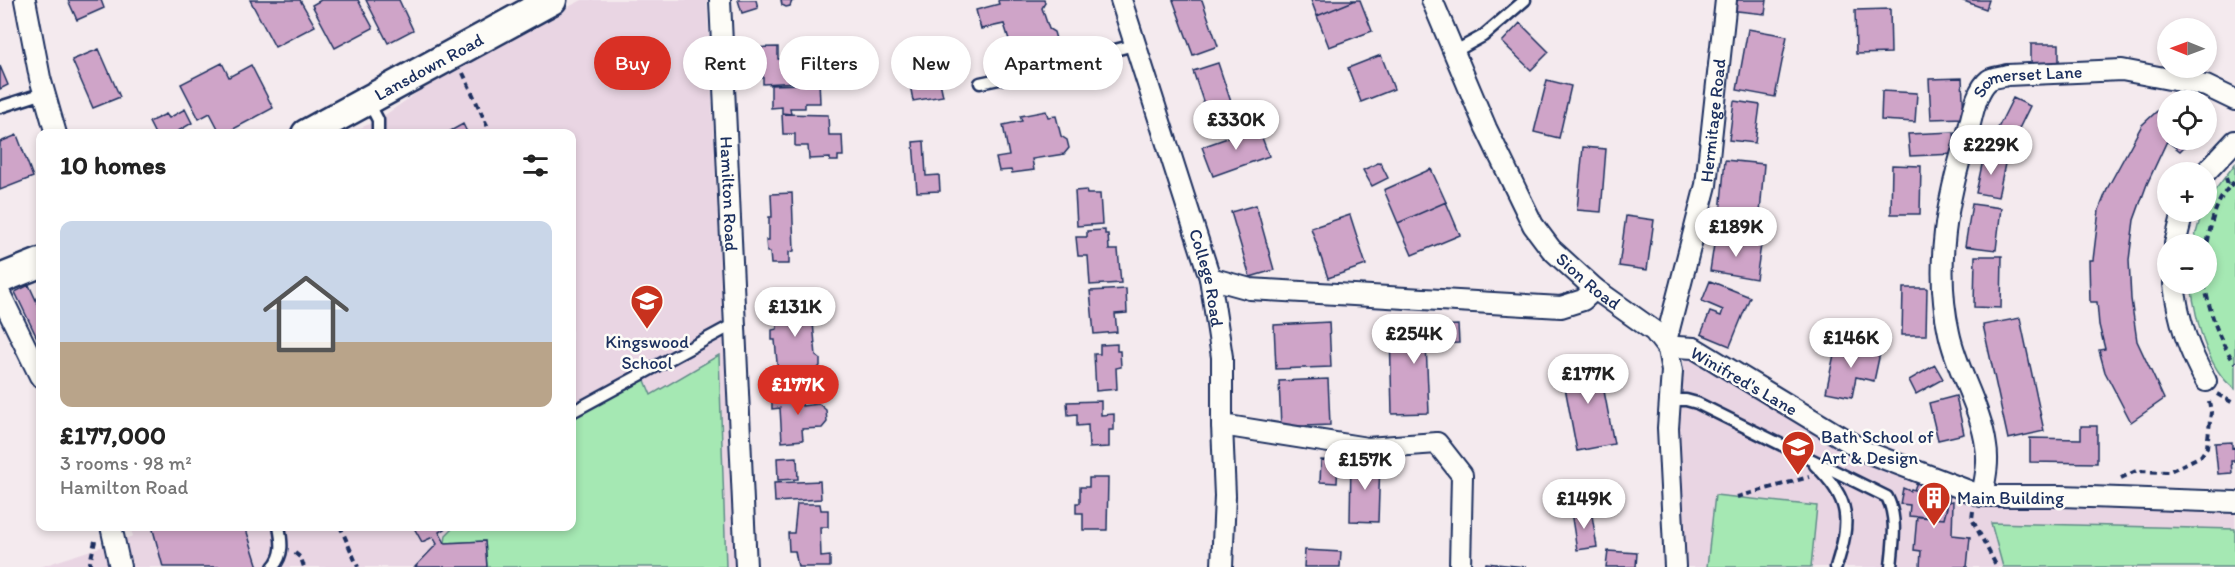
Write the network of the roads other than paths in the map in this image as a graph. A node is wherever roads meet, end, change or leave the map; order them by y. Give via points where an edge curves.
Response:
1 (25, 0) edge
2 (552, 0) edge
3 (720, 0) edge
4 (1121, 0) edge
5 (1432, 0) edge
6 (1525, 0) edge
7 (1726, 0) edge
8 (1134, 45) junction
9 (1454, 52) junction
10 (980, 83) dead end
11 (44, 93) junction
12 (2235, 100) edge
13 (368, 101) junction
14 (0, 107) edge
15 (55, 129) edge
16 (315, 129) edge
17 (378, 129) edge
18 (2235, 141) edge
19 (2215, 162) edge
20 (36, 265) edge
21 (1210, 278) junction
22 (0, 279) edge
23 (1250, 290) junction
24 (1595, 290) junction
25 (0, 294) edge
26 (2175, 294) edge
27 (1215, 309) junction
28 (736, 322) junction
29 (1666, 347) junction
30 (36, 368) edge
31 (2207, 391) road end
32 (1671, 400) junction
33 (576, 410) edge
34 (1222, 424) junction
35 (1806, 457) junction
36 (1979, 494) junction
37 (2235, 502) edge
38 (280, 531) edge
39 (103, 532) edge
40 (120, 567) edge
41 (273, 567) edge
42 (746, 567) edge
43 (1222, 567) edge
44 (1460, 567) edge
45 (1675, 567) edge
46 (1836, 567) edge
47 (1891, 567) edge

1 - 11 street
2 - 13 street, Lansdown Road
3 - 28 street, Hamilton Road
4 - 8 street, College Road
5 - 9 street, Sion Road
6 - 9 lane via 1483,36
7 - 29 street, Hermitage Road via 1706,185
8 - 10 lane
8 - 21 street, College Road
9 - 24 street, Sion Road via 1533,225 1551,249
11 - 14 lane
11 - 15 street
12 - 36 street, Somerset Lane via 2206,86 2122,70 2007,75 1990,80 1980,94 1957,169 1942,239 1948,333 1986,447 1987,466
13 - 16 street, Lansdown Road
13 - 17 lane via 378,120
18 - 19 street
20 - 22 street
21 - 23 street
21 - 27 street, College Road
23 - 24 street via 1561,307 1583,300
23 - 27 street
24 - 29 street, Sion Road via 1654,331
25 - 30 street
26 - 31 street via 2184,337
27 - 34 street, College Road via 1221,357
28 - 33 lane
28 - 42 street, Hamilton Road
29 - 32 street via 1672,371
29 - 36 street, Winifred's Lane via 1694,348 1864,451
32 - 35 lane via 1697,403
32 - 45 street via 1668,428
34 - 43 street, College Road
34 - 44 street via 1367,448 1437,443 1462,475
35 - 46 lane via 1837,489 1846,513 1845,538
35 - 47 lane via 1887,497 1894,523
36 - 37 street, Winifred's Lane
38 - 41 lane via 279,560
39 - 40 street

